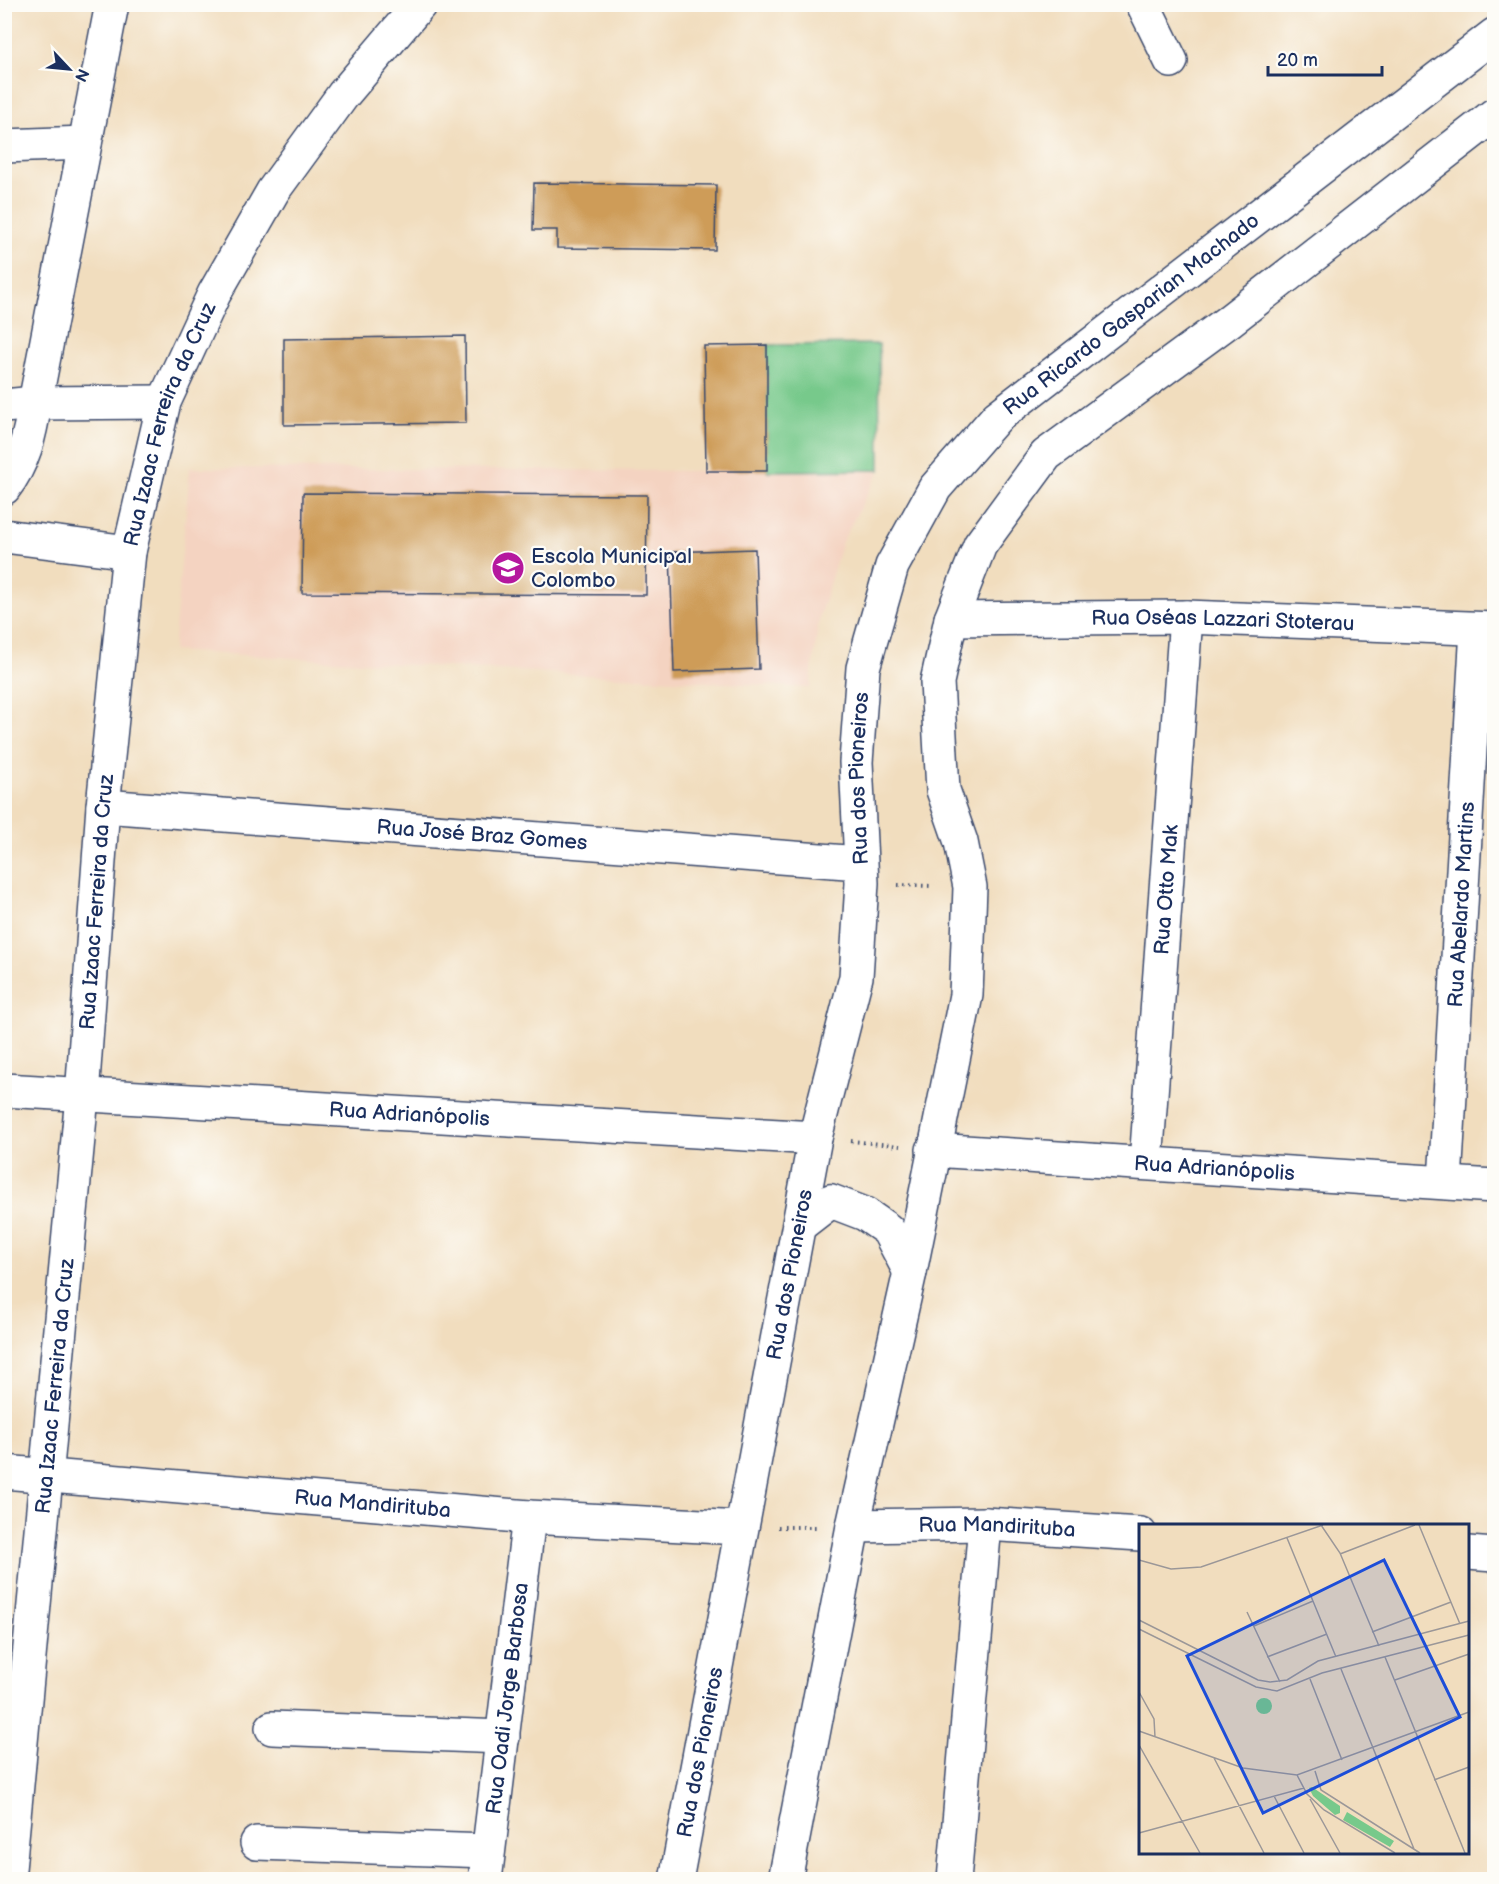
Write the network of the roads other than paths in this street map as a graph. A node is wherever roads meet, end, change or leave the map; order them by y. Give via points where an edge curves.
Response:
1 (112, 4) edge
2 (420, 4) edge
3 (1143, 4) edge
4 (1494, 35) edge
5 (1171, 61) dead end
6 (1494, 115) edge
7 (85, 143) junction
8 (4, 146) edge
9 (164, 402) junction
10 (20, 405) edge
11 (4, 488) edge
12 (4, 536) edge
13 (129, 552) junction
14 (1186, 616) junction
15 (951, 619) junction
16 (1486, 629) edge
17 (863, 668) joint
18 (103, 806) junction
19 (861, 873) junction
20 (4, 1090) edge
21 (82, 1096) junction
22 (815, 1138) junction
23 (933, 1150) junction
24 (1146, 1163) junction
25 (1445, 1182) junction
26 (1494, 1186) edge
27 (800, 1225) junction
28 (909, 1272) junction
29 (4, 1472) edge
30 (47, 1475) junction
31 (529, 1517) junction
32 (985, 1524) junction
33 (853, 1526) junction
34 (741, 1528) junction
35 (1139, 1534) edge
36 (1469, 1553) edge
37 (1494, 1555) edge
38 (272, 1728) dead end
39 (503, 1737) junction
40 (256, 1843) dead end
41 (486, 1865) edge
42 (679, 1871) edge
43 (8, 1880) edge
44 (784, 1880) edge
45 (954, 1880) edge

1 - 7 street
2 - 9 street, Rua Izaac Ferreira da Cruz via 342,95 273,191 214,294
3 - 5 street
4 - 17 street, Rua Ricardo Gasparian Machado via 997,417 935,488 892,566
6 - 15 street via 1229,321 1046,454 980,546
7 - 8 street
7 - 10 street
9 - 10 street
9 - 13 street, Rua Izaac Ferreira da Cruz
10 - 11 street via 29,441 14,476
12 - 13 street
13 - 18 street, Rua Izaac Ferreira da Cruz
14 - 15 street, Rua Oséas Lazzari Stoterau
14 - 16 street, Rua Oséas Lazzari Stoterau
14 - 24 street, Rua Otto Mak
15 - 23 street via 937,682 943,790 961,842 970,887 966,995
16 - 25 street, Rua Abelardo Martins
17 - 19 street, Rua dos Pioneiros via 856,762
18 - 19 street, Rua José Braz Gomes
18 - 21 street, Rua Izaac Ferreira da Cruz
19 - 22 street, Rua dos Pioneiros via 856,977
20 - 21 street, Rua Adrianópolis
21 - 22 street, Rua Adrianópolis
21 - 30 street, Rua Izaac Ferreira da Cruz
22 - 27 street, Rua dos Pioneiros
23 - 24 street, Rua Adrianópolis
23 - 28 street
24 - 25 street, Rua Adrianópolis
25 - 26 street, Rua Adrianópolis
27 - 28 street via 831,1201 865,1215 888,1230
27 - 34 street, Rua dos Pioneiros
28 - 33 street
29 - 30 street, Rua Mandirituba
30 - 31 street, Rua Mandirituba
30 - 43 street, Rua Izaac Ferreira da Cruz
31 - 34 street, Rua Mandirituba
31 - 39 street, Rua Oadi Jorge Barbosa
32 - 33 street, Rua Mandirituba
32 - 35 street, Rua Mandirituba
32 - 45 street
33 - 44 street
34 - 42 street, Rua dos Pioneiros
36 - 37 street
38 - 39 street
39 - 41 street, Rua Oadi Jorge Barbosa
40 - 41 street

